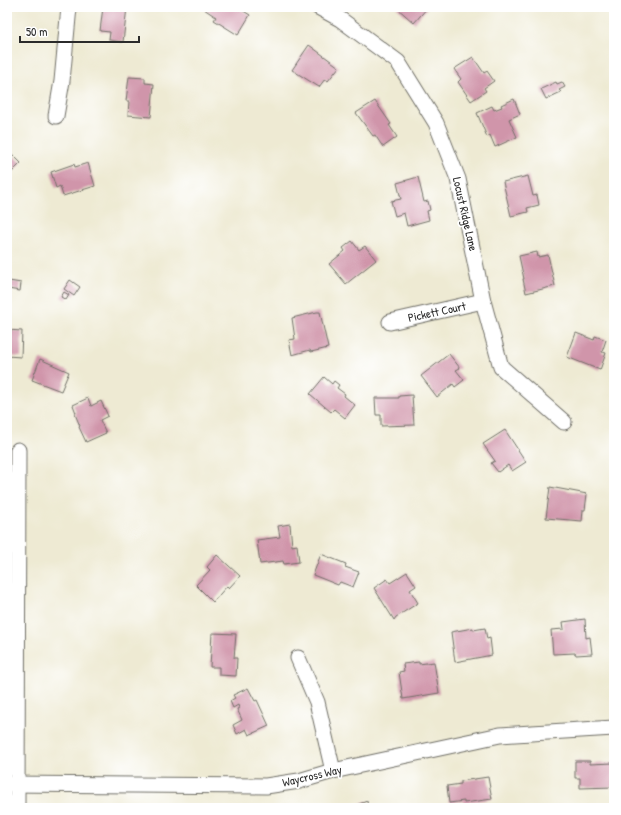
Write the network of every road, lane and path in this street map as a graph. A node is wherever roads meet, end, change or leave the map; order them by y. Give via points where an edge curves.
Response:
1 (69, 7) edge
2 (318, 7) edge
3 (56, 116) dead end
4 (483, 302) junction
5 (390, 322) dead end
6 (564, 422) dead end
7 (18, 450) dead end
8 (298, 658) dead end
9 (614, 728) edge
10 (333, 771) junction
11 (12, 784) edge
12 (17, 808) edge

1 - 3 street
2 - 4 street, Locust Ridge Lane via 340,19 398,62 436,123 458,179
4 - 5 street, Pickett Court
4 - 6 street, Locust Ridge Lane via 502,367
7 - 11 street
8 - 10 street via 317,702
9 - 10 street, Waycross Way via 500,735
10 - 11 street, Waycross Way via 300,781 266,786
11 - 12 street

